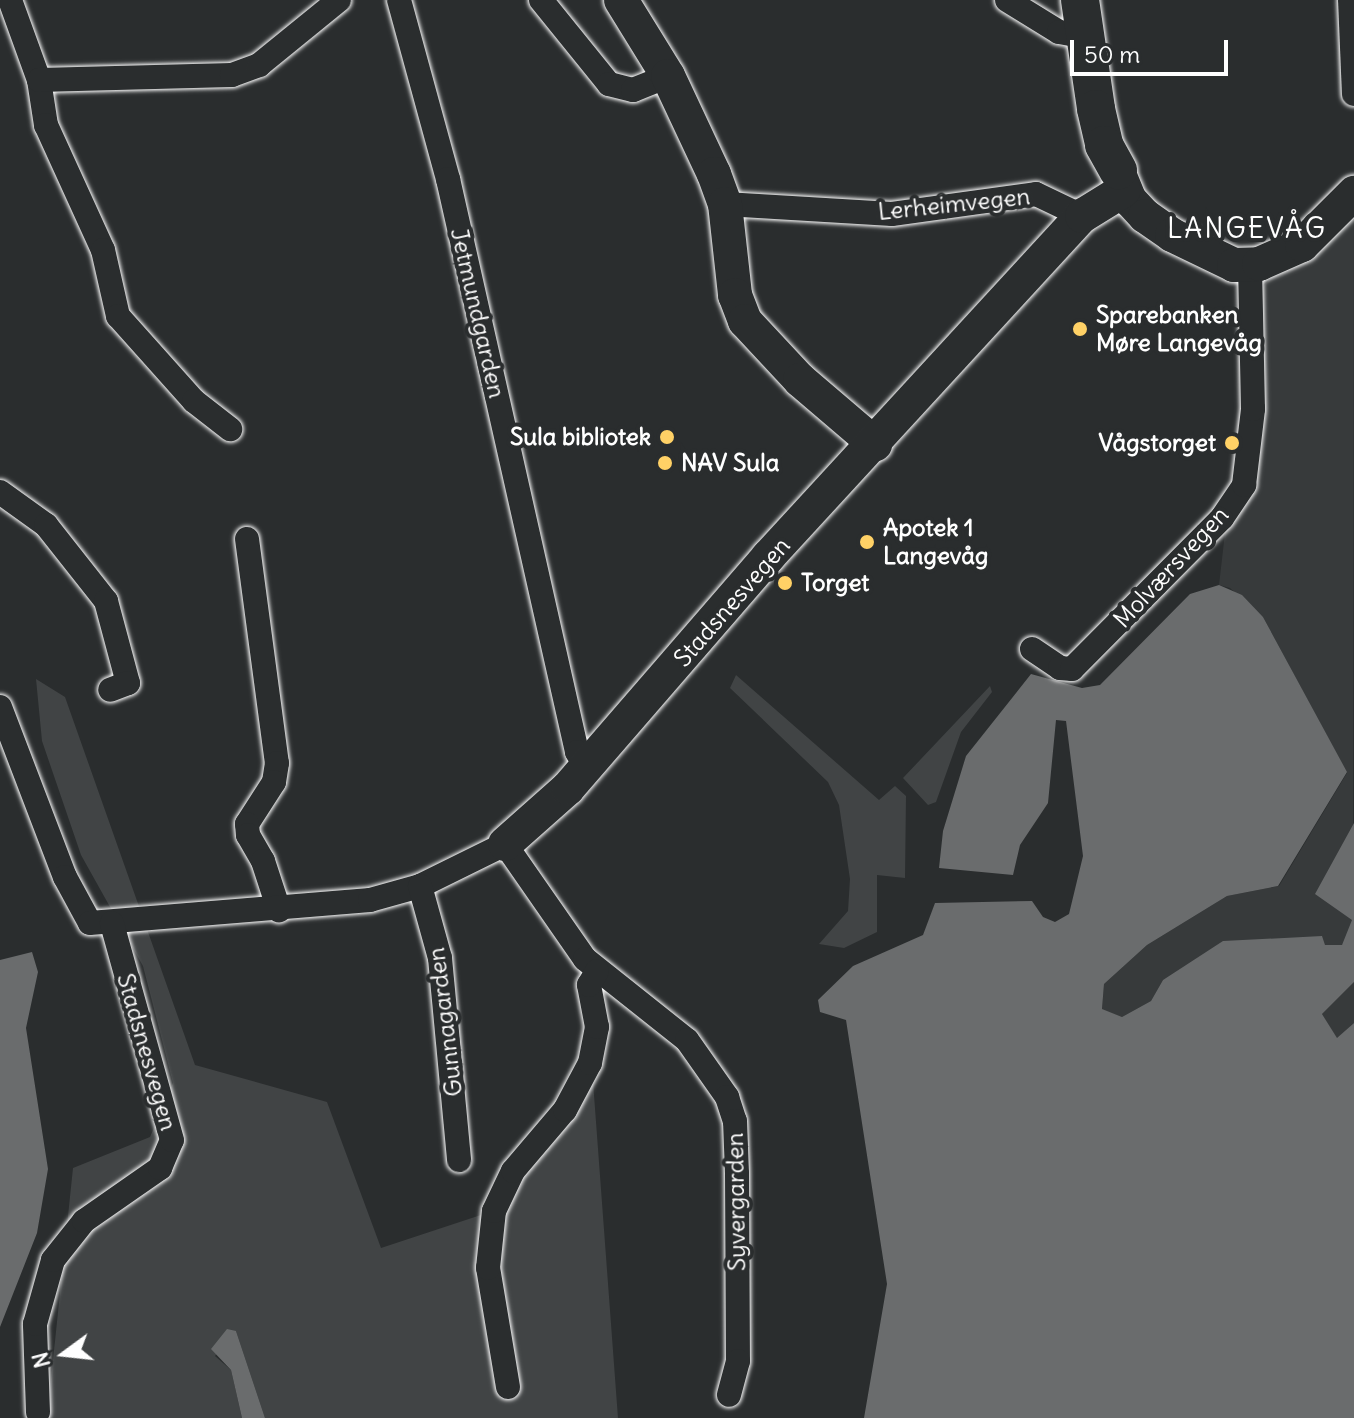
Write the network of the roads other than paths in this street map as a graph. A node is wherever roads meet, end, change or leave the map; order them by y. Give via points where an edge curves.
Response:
1 (10, 0) edge
2 (339, 0) edge
3 (399, 0) edge
4 (541, 0) edge
5 (621, 0) edge
6 (1007, 0) edge
7 (1350, 0) edge
8 (1087, 35) edge
9 (668, 76) junction
10 (39, 80) junction
11 (1354, 94) edge
12 (1121, 180) junction
13 (1354, 193) edge
14 (725, 204) junction
15 (1082, 216) junction
16 (1250, 264) junction
17 (230, 429) dead end
18 (875, 444) junction
19 (0, 492) edge
20 (247, 539) dead end
21 (1032, 649) dead end
22 (110, 690) dead end
23 (0, 707) edge
24 (585, 766) junction
25 (505, 844) junction
26 (420, 886) junction
27 (279, 910) junction
28 (112, 923) junction
29 (597, 971) junction
30 (459, 1160) dead end
31 (508, 1387) dead end
32 (729, 1395) dead end
33 (38, 1412) dead end

1 - 10 street
2 - 10 street via 259,65 232,75
3 - 24 street, Jetmundgarden via 448,179 574,739
4 - 9 street via 609,84 633,90
5 - 9 street
6 - 8 street via 1059,32
7 - 11 street
8 - 12 main road via 1109,106
9 - 14 street
10 - 17 street via 46,125 103,250 118,316 194,401
12 - 15 street, Stadsnesvegen
12 - 16 street via 1145,216 1172,235 1234,265
13 - 16 street via 1302,245
14 - 15 street, Lerheimvegen via 892,214 1036,194
14 - 18 street via 735,295 745,321 800,380
15 - 18 street, Stadsnesvegen
16 - 21 street, Molværsvegen via 1253,409 1244,485 1222,518 1072,669 1060,668
18 - 24 street, Stadsnesvegen
19 - 22 street via 46,525 106,601 128,683
20 - 27 street via 277,763 274,782 247,824
23 - 28 street, Stadsnesvegen via 79,908 90,923
24 - 25 street, Stadsnesvegen
25 - 26 street, Stadsnesvegen
25 - 29 street, Syvergarden
26 - 27 street, Stadsnesvegen via 370,900
26 - 30 street, Gunnagarden via 440,958
27 - 28 street, Stadsnesvegen
28 - 33 street, Stadsnesvegen via 172,1140 160,1168 84,1221 53,1260 35,1324
29 - 31 street via 589,985 597,1027 590,1063 565,1110 513,1171 494,1211 488,1268
29 - 32 street, Syvergarden via 687,1040 711,1068 735,1121 738,1361

